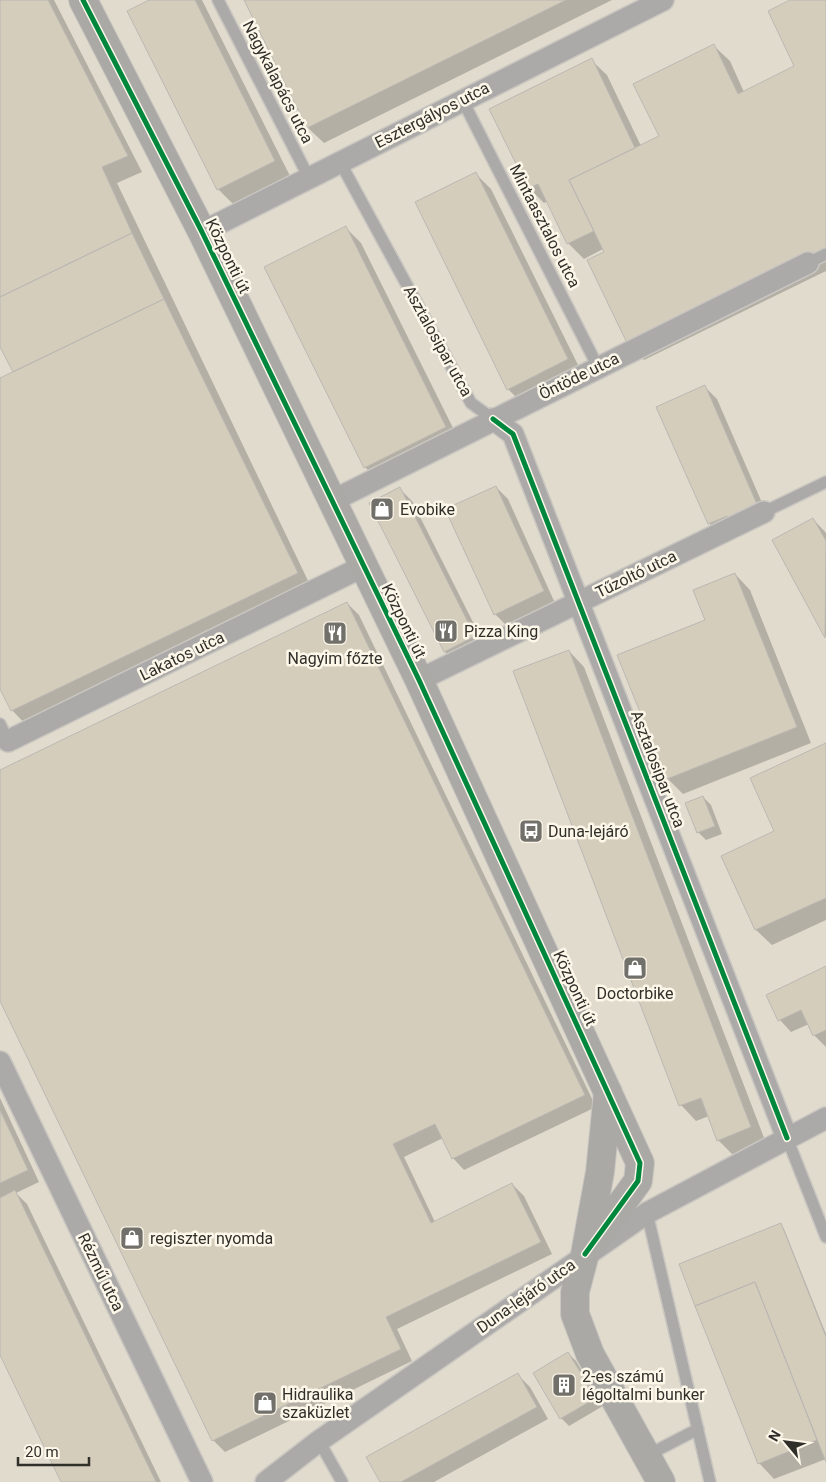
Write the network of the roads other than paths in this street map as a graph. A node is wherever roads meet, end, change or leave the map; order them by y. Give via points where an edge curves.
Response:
1 (218, 0) edge
2 (663, 0) edge
3 (88, 1) edge
4 (462, 99) junction
5 (340, 162) junction
6 (309, 178) junction
7 (202, 232) junction
8 (817, 258) edge
9 (598, 367) junction
10 (493, 419) junction
11 (826, 482) edge
12 (332, 501) junction
13 (764, 512) joint
14 (364, 566) junction
15 (580, 601) junction
16 (419, 680) junction
17 (3, 737) edge
18 (0, 1062) edge
19 (608, 1090) junction
20 (826, 1118) edge
21 (787, 1138) junction
22 (647, 1213) junction
23 (826, 1237) edge
24 (585, 1254) junction
25 (698, 1429) junction
26 (319, 1442) junction
27 (646, 1456) junction
28 (202, 1482) edge
29 (266, 1482) edge
30 (342, 1482) edge
31 (662, 1482) edge
32 (710, 1482) edge

1 - 6 lane, Nagykalapács utca
2 - 4 street, Esztergályos utca
3 - 7 street, Központi út
4 - 5 street, Esztergályos utca
4 - 9 lane, Mintaasztalos utca
5 - 6 street, Esztergályos utca
5 - 10 lane, Asztalosipar utca via 471,404
6 - 7 street, Esztergályos utca
7 - 12 street, Központi út
8 - 9 street, Öntöde utca
9 - 10 street, Öntöde utca
10 - 12 street, Öntöde utca
10 - 15 street, Asztalosipar utca via 513,434
11 - 13 lane, Tűzoltó utca
12 - 14 street, Központi út
13 - 15 street, Tűzoltó utca
14 - 16 street, Központi út
14 - 17 street, Lakatos utca
15 - 16 street, Tűzoltó utca
15 - 21 street, Asztalosipar utca
16 - 19 street, Központi út
18 - 28 street, Rézmű utca
19 - 24 street, Központi út via 600,1172
19 - 24 street, Központi út via 640,1163 638,1181
20 - 21 street, Duna-lejáró utca
21 - 22 street, Duna-lejáró utca
21 - 23 lane, Asztalosipar utca
22 - 24 street, Duna-lejáró utca
22 - 25 lane
24 - 26 street, Duna-lejáró utca
24 - 27 street, Központi út via 575,1292 575,1314 590,1354
25 - 27 lane
25 - 32 lane
26 - 29 street, Duna-lejáró utca
26 - 30 lane
27 - 31 street, Központi út

